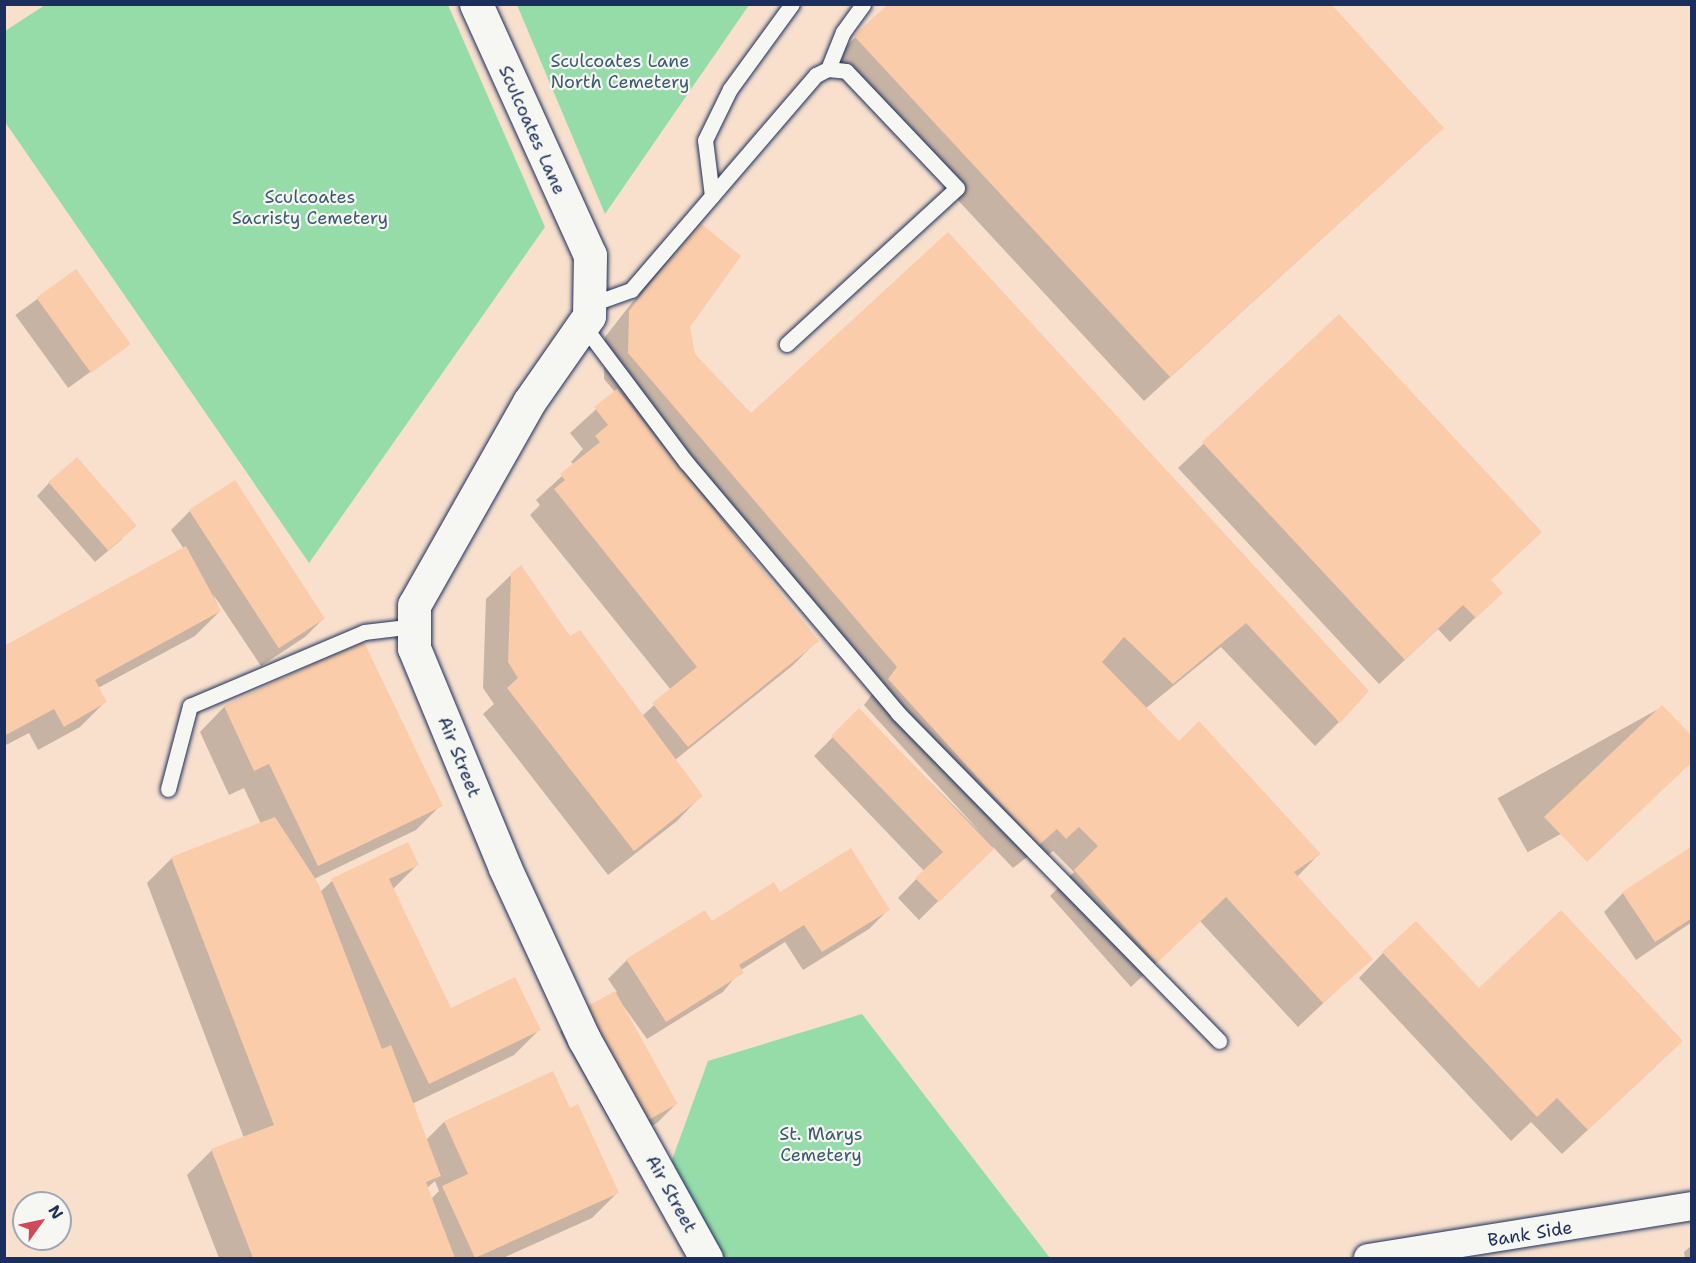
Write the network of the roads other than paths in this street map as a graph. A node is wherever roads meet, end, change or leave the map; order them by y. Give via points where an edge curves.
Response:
1 (476, 4) edge
2 (792, 4) edge
3 (863, 4) edge
4 (828, 69) junction
5 (712, 196) junction
6 (586, 315) junction
7 (787, 344) dead end
8 (414, 626) junction
9 (168, 789) dead end
10 (1219, 1041) dead end
11 (1692, 1206) edge
12 (706, 1258) edge
13 (1368, 1258) edge

1 - 6 street, Sculcoates Lane via 590,255
2 - 5 lane via 730,89 705,140
3 - 4 lane via 843,32
4 - 5 lane via 816,75
4 - 7 lane via 846,71 957,188
5 - 6 lane via 631,290
6 - 8 street, Air Street via 529,402 414,605
6 - 10 lane via 686,462 898,713
8 - 9 lane via 364,632 190,706
8 - 12 street, Air Street via 414,648 505,868 584,1039
11 - 13 street, Bank Side

